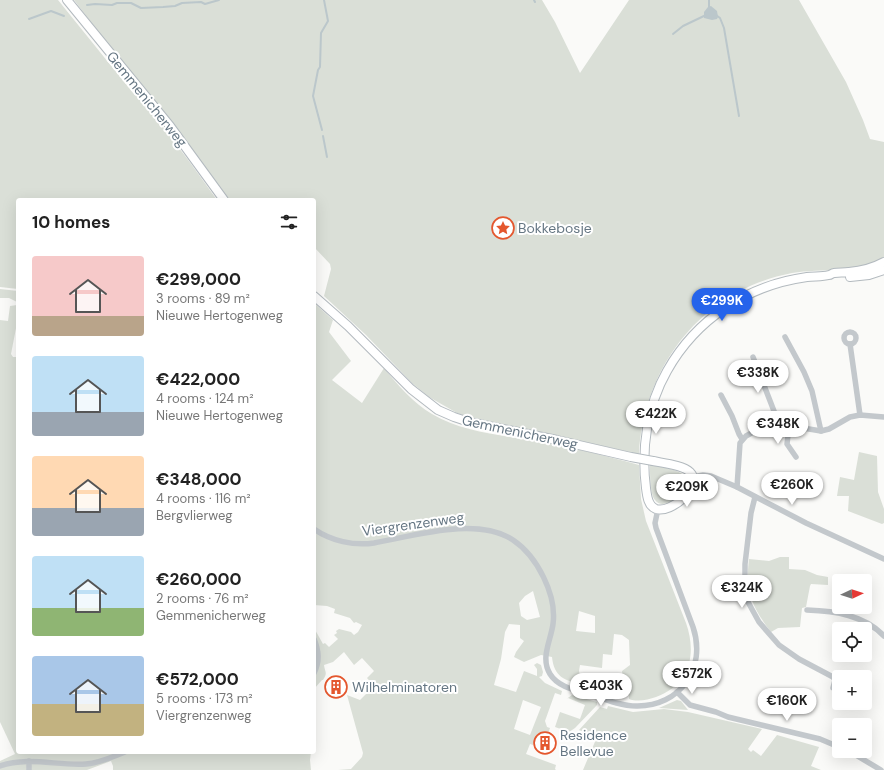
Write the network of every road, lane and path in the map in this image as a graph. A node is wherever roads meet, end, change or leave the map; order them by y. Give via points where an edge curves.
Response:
1 (67, 0) edge
2 (223, 198) edge
3 (884, 262) edge
4 (884, 270) edge
5 (830, 275) junction
6 (316, 298) edge
7 (785, 337) dead end
8 (850, 344) dead end
9 (752, 357) dead end
10 (721, 395) dead end
11 (860, 415) junction
12 (884, 417) edge
13 (779, 424) junction
14 (789, 426) junction
15 (820, 431) junction
16 (742, 439) junction
17 (796, 457) dead end
18 (693, 477) junction
19 (737, 487) junction
20 (755, 497) junction
21 (658, 509) junction
22 (316, 530) edge
23 (884, 559) edge
24 (807, 610) dead end
25 (884, 636) edge
26 (316, 645) edge
27 (316, 669) edge
28 (832, 676) edge
29 (677, 692) junction
30 (832, 743) edge
31 (119, 754) edge
32 (861, 758) edge
33 (29, 761) junction
34 (0, 766) edge
35 (29, 770) edge
36 (881, 770) edge

1 - 2 main road, Gemmenicherweg via 170,126
3 - 5 main road via 863,270
4 - 5 main road via 864,276
5 - 21 main road via 783,281 743,297 710,318 676,356 657,391 646,435 644,464 647,490 651,505
6 - 18 main road, Gemmenicherweg, bridge via 411,389 438,410 469,422 685,469
7 - 15 street via 812,391
8 - 11 street
9 - 13 street
10 - 16 street
11 - 12 street
11 - 15 street
13 - 14 street
13 - 16 street via 755,431
14 - 15 street
14 - 17 street via 787,444
16 - 19 street
18 - 19 street via 707,475
18 - 21 main road via 692,485 682,500 668,508
19 - 20 street
20 - 23 street
20 - 28 street via 745,564 748,602 758,622 779,645
21 - 29 street via 656,528 691,620 697,643 694,668
22 - 29 street, Viergrenzenweg via 331,538 361,544 462,528 480,528 504,535 527,553 541,572 548,588 554,620 546,659 547,668 555,680 573,689 632,706 656,703
24 - 25 street via 840,613 866,621
26 - 27 street via 319,655
29 - 30 street via 693,707
31 - 33 street via 88,764
32 - 36 street
33 - 34 street
33 - 35 street

